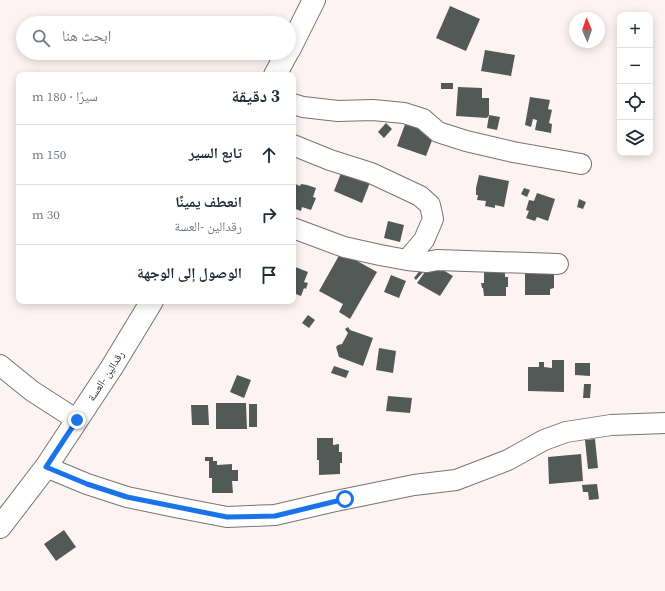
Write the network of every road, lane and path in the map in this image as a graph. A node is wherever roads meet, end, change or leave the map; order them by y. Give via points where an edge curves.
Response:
1 (314, 0) edge
2 (296, 36) edge
3 (283, 60) edge
4 (277, 72) edge
5 (296, 105) edge
6 (296, 145) edge
7 (581, 164) dead end
8 (296, 229) edge
9 (407, 260) junction
10 (558, 264) dead end
11 (150, 304) edge
12 (0, 365) edge
13 (77, 420) junction
14 (665, 423) edge
15 (46, 467) junction
16 (0, 527) edge

1 - 2 main road
3 - 4 main road
5 - 7 street via 338,111 373,110 404,113 423,119 438,132 466,141
6 - 9 street via 370,173 420,196 430,205 433,219 424,240
8 - 9 street via 344,247
9 - 10 street
11 - 13 main road, رقدالين -العسة
12 - 13 street via 32,391
13 - 15 main road, رقدالين -العسة
14 - 15 street via 611,425 566,432 544,440 508,460 456,480 414,485 275,516 227,517 127,497
15 - 16 main road, رقدالين -العسة

